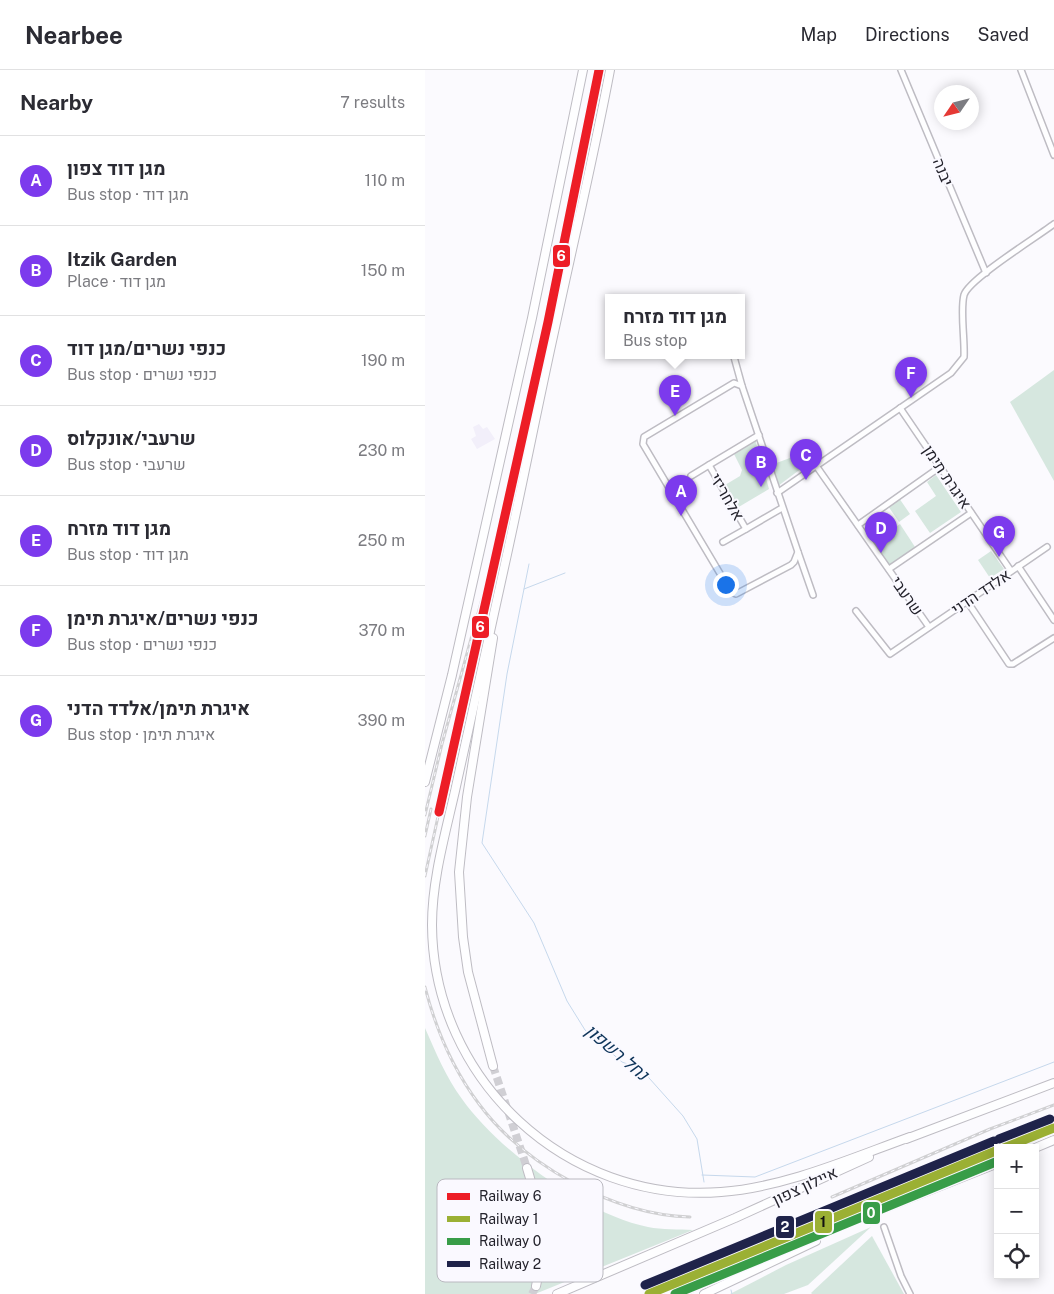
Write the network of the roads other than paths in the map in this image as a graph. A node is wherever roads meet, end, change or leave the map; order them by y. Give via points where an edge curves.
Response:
1 (583, 70) edge
2 (610, 70) edge
3 (901, 70) edge
4 (1021, 70) edge
5 (1054, 155) edge
6 (1054, 224) edge
7 (985, 273) junction
8 (735, 359) edge
9 (742, 386) junction
10 (900, 408) junction
11 (759, 436) junction
12 (709, 465) junction
13 (817, 466) junction
14 (940, 467) junction
15 (691, 476) dead end
16 (777, 493) junction
17 (782, 508) junction
18 (971, 513) junction
19 (858, 525) junction
20 (746, 529) junction
21 (723, 542) dead end
22 (1047, 547) dead end
23 (798, 552) junction
24 (1018, 566) junction
25 (505, 567) junction
26 (889, 569) junction
27 (1011, 571) junction
28 (813, 595) dead end
29 (967, 601) junction
30 (856, 611) dead end
31 (1054, 620) edge
32 (929, 627) junction
33 (1054, 638) edge
34 (425, 782) edge
35 (493, 1066) tunnel mouth
36 (1054, 1083) edge
37 (910, 1138) junction
38 (1054, 1140) edge
39 (1039, 1146) edge
40 (994, 1165) edge
41 (527, 1168) tunnel mouth
42 (530, 1179) edge
43 (909, 1198) junction
44 (884, 1227) dead end
45 (603, 1274) edge
46 (537, 1282) edge
47 (585, 1282) edge
48 (536, 1286) tunnel mouth
49 (557, 1294) edge
50 (677, 1294) edge
51 (704, 1294) edge
52 (910, 1294) edge

1 - 34 highway via 530,328
2 - 25 highway
3 - 7 street, יבנה
4 - 5 street
6 - 7 street
7 - 10 street via 967,288 963,298 964,357 944,379
8 - 9 street
9 - 11 street
9 - 23 street via 734,383 644,437 643,444 733,594 791,565
10 - 13 street
10 - 14 street, איגרת תימן
11 - 12 street, אלחריזי
11 - 16 street
12 - 15 street, אלחריזי
12 - 20 street, אלחריזי
13 - 16 street
13 - 19 street, שרעבי
14 - 18 street, איגרת תימן
14 - 19 street
16 - 17 street
17 - 20 street, אלחריזי
17 - 23 street
18 - 26 street
18 - 27 street, איגרת תימן
19 - 26 street, שרעבי
20 - 21 street, אלחריזי
22 - 24 street, אלדד הדני
23 - 28 street
24 - 27 street, אלדד הדני
24 - 31 street
25 - 35 highway via 467,797 459,872 468,972
25 - 37 highway via 439,861 433,911 434,957 443,999 459,1042 481,1079 519,1122 563,1155 602,1174 661,1191 703,1193 759,1187
26 - 32 street, שרעבי
27 - 29 street, אלדד הדני
29 - 32 street, אלדד הדני
29 - 33 street via 1009,664
30 - 32 street, אלדד הדני via 890,654
36 - 37 highway, איילון צפון
37 - 45 highway, איילון צפון
38 - 39 highway
40 - 43 highway
41 - 42 highway
43 - 50 highway
43 - 51 highway
44 - 52 street
46 - 48 highway
47 - 49 highway, איילון צפון

